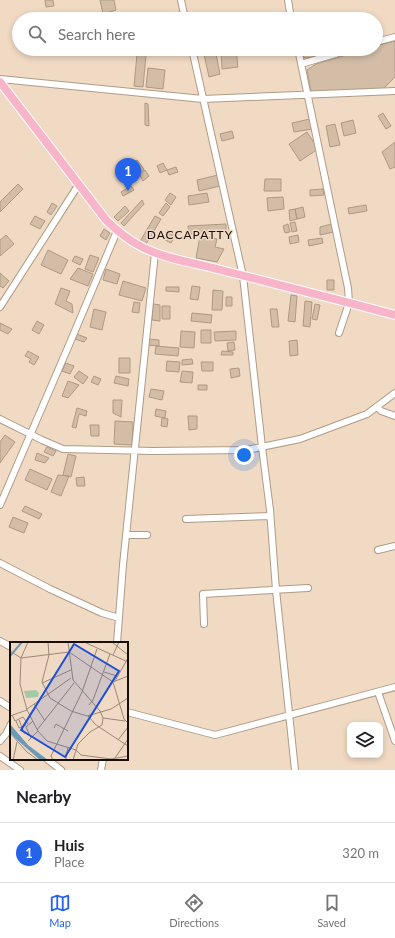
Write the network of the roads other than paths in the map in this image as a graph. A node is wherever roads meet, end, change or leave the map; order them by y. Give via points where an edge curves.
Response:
1 (181, 0) edge
2 (288, 0) edge
3 (184, 12) edge
4 (291, 12) edge
5 (395, 37) edge
6 (383, 40) edge
7 (194, 56) edge
8 (299, 56) edge
9 (328, 56) edge
10 (301, 64) junction
11 (0, 79) edge
12 (0, 82) edge
13 (395, 91) edge
14 (307, 95) junction
15 (203, 99) junction
16 (79, 184) junction
17 (117, 230) junction
18 (155, 253) junction
19 (242, 276) junction
20 (349, 303) junction
21 (0, 307) edge
22 (395, 315) edge
23 (339, 333) dead end
24 (395, 393) edge
25 (377, 407) junction
26 (395, 416) edge
27 (0, 419) edge
28 (30, 434) junction
29 (262, 447) junction
30 (134, 450) junction
31 (0, 505) edge
32 (270, 516) junction
33 (186, 519) dead end
34 (126, 535) junction
35 (147, 535) dead end
36 (395, 546) edge
37 (378, 550) dead end
38 (0, 563) edge
39 (308, 588) dead end
40 (276, 590) junction
41 (119, 618) junction
42 (204, 624) dead end
43 (0, 641) edge
44 (117, 642) edge
45 (10, 646) edge
46 (395, 688) edge
47 (378, 692) junction
48 (0, 701) edge
49 (10, 707) edge
50 (128, 712) edge
51 (289, 716) junction
52 (10, 726) edge
53 (395, 741) edge
54 (0, 742) edge
55 (0, 756) edge
56 (49, 760) edge
57 (103, 760) edge
58 (20, 770) edge
59 (60, 770) edge
60 (101, 770) edge
61 (295, 770) edge

1 - 3 street
2 - 4 street
5 - 6 street
7 - 15 street
8 - 10 street
9 - 10 street
10 - 14 street
11 - 15 street
12 - 16 main road
13 - 14 street
14 - 15 street
14 - 20 street
15 - 19 street
16 - 17 main road via 106,220
16 - 21 street
17 - 18 main road via 134,243
17 - 28 street
18 - 19 main road
18 - 30 street
19 - 20 main road
19 - 29 street
20 - 22 main road
20 - 23 street
24 - 25 street
25 - 26 street
25 - 29 street via 367,414 300,439
27 - 28 street
28 - 30 street via 63,449
28 - 31 street
29 - 30 street via 247,450
29 - 32 street
30 - 34 street
32 - 33 street
32 - 40 street
34 - 35 street
34 - 41 street
36 - 37 street
38 - 41 street via 50,589
39 - 40 street
40 - 42 street via 204,594
40 - 51 street
41 - 44 street
43 - 45 street
46 - 47 street
47 - 51 street
47 - 53 street
48 - 49 street
50 - 51 street via 215,735
51 - 61 street
52 - 54 street
55 - 58 street
56 - 59 street
57 - 60 street

